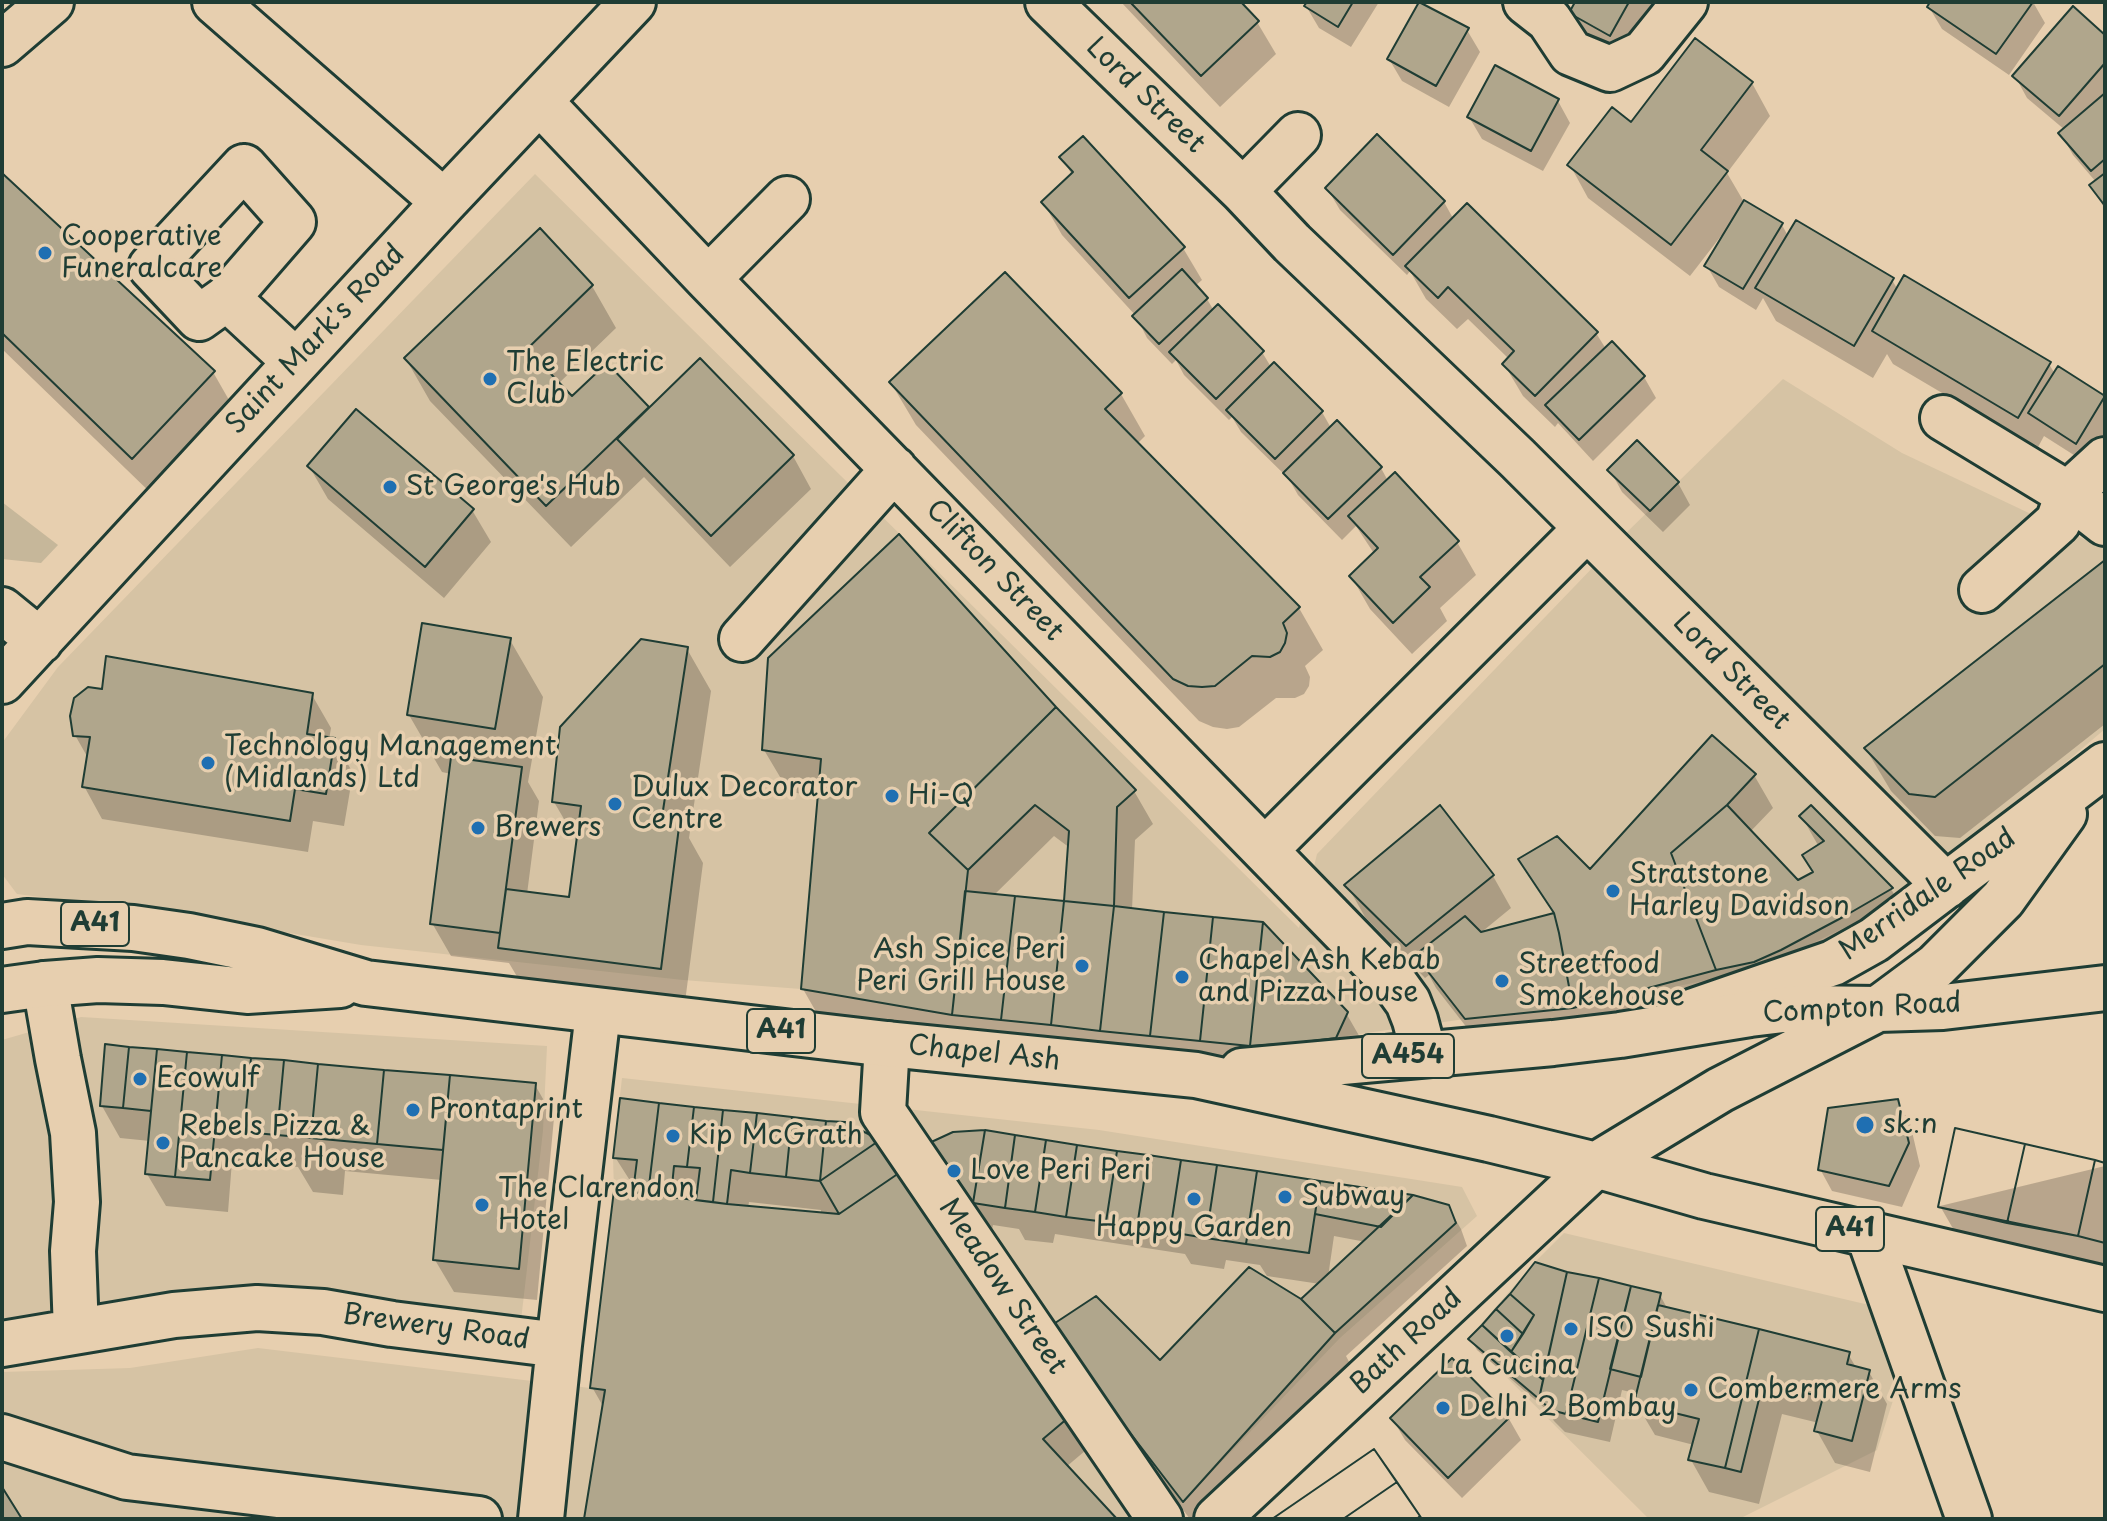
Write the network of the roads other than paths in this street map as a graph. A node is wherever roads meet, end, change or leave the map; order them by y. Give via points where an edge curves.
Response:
1 (51, 2) edge
2 (215, 2) edge
3 (633, 2) edge
4 (1048, 2) edge
5 (1526, 2) edge
6 (1685, 2) edge
7 (2, 44) edge
8 (540, 102) junction
9 (1298, 135) dead end
10 (1243, 191) junction
11 (787, 199) dead end
12 (444, 202) junction
13 (708, 279) junction
14 (227, 298) dead end
15 (296, 362) junction
16 (1943, 418) dead end
17 (2105, 460) edge
18 (894, 469) junction
19 (2068, 494) junction
20 (2105, 523) edge
21 (1586, 529) junction
22 (1982, 590) dead end
23 (2, 610) edge
24 (742, 639) dead end
25 (40, 641) junction
26 (2, 681) edge
27 (2097, 772) edge
28 (1265, 850) junction
29 (1946, 886) junction
30 (2, 926) edge
31 (366, 983) junction
32 (45, 984) junction
33 (2105, 988) edge
34 (2, 990) edge
35 (1878, 1009) junction
36 (598, 1012) junction
37 (1620, 1035) junction
38 (887, 1044) junction
39 (1424, 1054) junction
40 (1196, 1075) junction
41 (1596, 1165) junction
42 (1868, 1233) junction
43 (2105, 1289) edge
44 (76, 1331) junction
45 (2, 1344) edge
46 (559, 1345) junction
47 (2, 1437) edge
48 (479, 1519) edge
49 (541, 1519) edge
50 (1160, 1519) edge
51 (1217, 1519) edge
52 (1969, 1519) edge

1 - 7 main road
2 - 12 main road
3 - 8 main road, Saint Mark's Road
4 - 10 main road, Lord Street
5 - 6 main road via 1549,20 1571,53 1610,69 1644,53
8 - 12 main road, Saint Mark's Road
8 - 13 main road, Clifton Street
9 - 10 main road
10 - 21 main road, Lord Street
11 - 13 main road
12 - 15 main road, Saint Mark's Road
13 - 18 main road, Clifton Street
14 - 15 main road
15 - 25 main road, Saint Mark's Road
16 - 19 main road
17 - 19 main road
18 - 24 main road
18 - 28 main road, Clifton Street
19 - 20 main road
19 - 22 main road via 2058,522
21 - 28 main road
21 - 29 main road, Lord Street
23 - 25 main road
25 - 26 main road, Saint Mark's Road
27 - 29 main road, Merridale Road
27 - 35 main road, Merridale Road via 2003,899 1936,966
28 - 39 main road, Clifton Street via 1395,984 1408,1002
29 - 37 main road, Merridale Road via 1874,940 1833,963
30 - 31 main road, A41 via 98,925 189,936
31 - 32 main road, A41 via 247,991 163,982
31 - 36 main road, Chapel Ash / A41
32 - 34 main road, A41
32 - 44 main road via 73,1133
33 - 35 main road, Compton Road / A454
35 - 37 main road, Compton Road / A454 via 1800,1008
35 - 41 main road, Merridale Road via 1720,1090
36 - 38 main road, Chapel Ash / A41
36 - 46 main road, Brewery Road
37 - 39 main road, A454
38 - 40 main road, Chapel Ash / A41
38 - 50 main road, Meadow Street via 883,1112
39 - 40 main road, A454
40 - 41 main road, Chapel Ash / A41
41 - 42 main road, A41
41 - 51 main road, Bath Road
42 - 43 main road, A41
42 - 52 main road
44 - 45 main road, Brewery Road
44 - 46 main road, Brewery Road via 257,1308 323,1312
46 - 49 main road
47 - 48 main road via 127,1477

